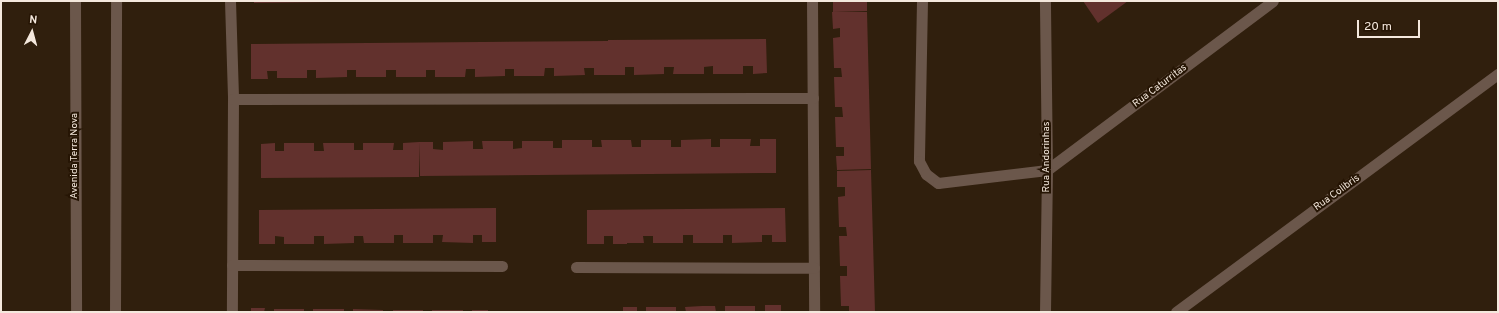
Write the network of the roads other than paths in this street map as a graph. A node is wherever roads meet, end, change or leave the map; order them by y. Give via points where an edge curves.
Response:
1 (75, 1) edge
2 (116, 1) edge
3 (230, 1) edge
4 (812, 1) edge
5 (922, 1) edge
6 (1045, 1) edge
7 (1273, 1) edge
8 (1498, 74) edge
9 (813, 98) junction
10 (233, 99) junction
11 (1047, 170) junction
12 (232, 265) junction
13 (502, 266) dead end
14 (576, 267) dead end
15 (814, 268) junction
16 (76, 312) edge
17 (115, 312) edge
18 (232, 312) edge
19 (814, 312) edge
20 (1045, 312) edge
21 (1176, 312) edge

1 - 16 street, Avenida Terra Nova
2 - 17 street
3 - 10 street
4 - 9 street
5 - 11 street via 919,161 926,174 938,183
6 - 11 street, Rua Andorinhas
7 - 11 street, Rua Caturritas
8 - 21 street, Rua Colibris
9 - 10 street
9 - 15 street
10 - 12 street
11 - 20 street, Rua Andorinhas
12 - 13 street
12 - 18 street
14 - 15 street
15 - 19 street

